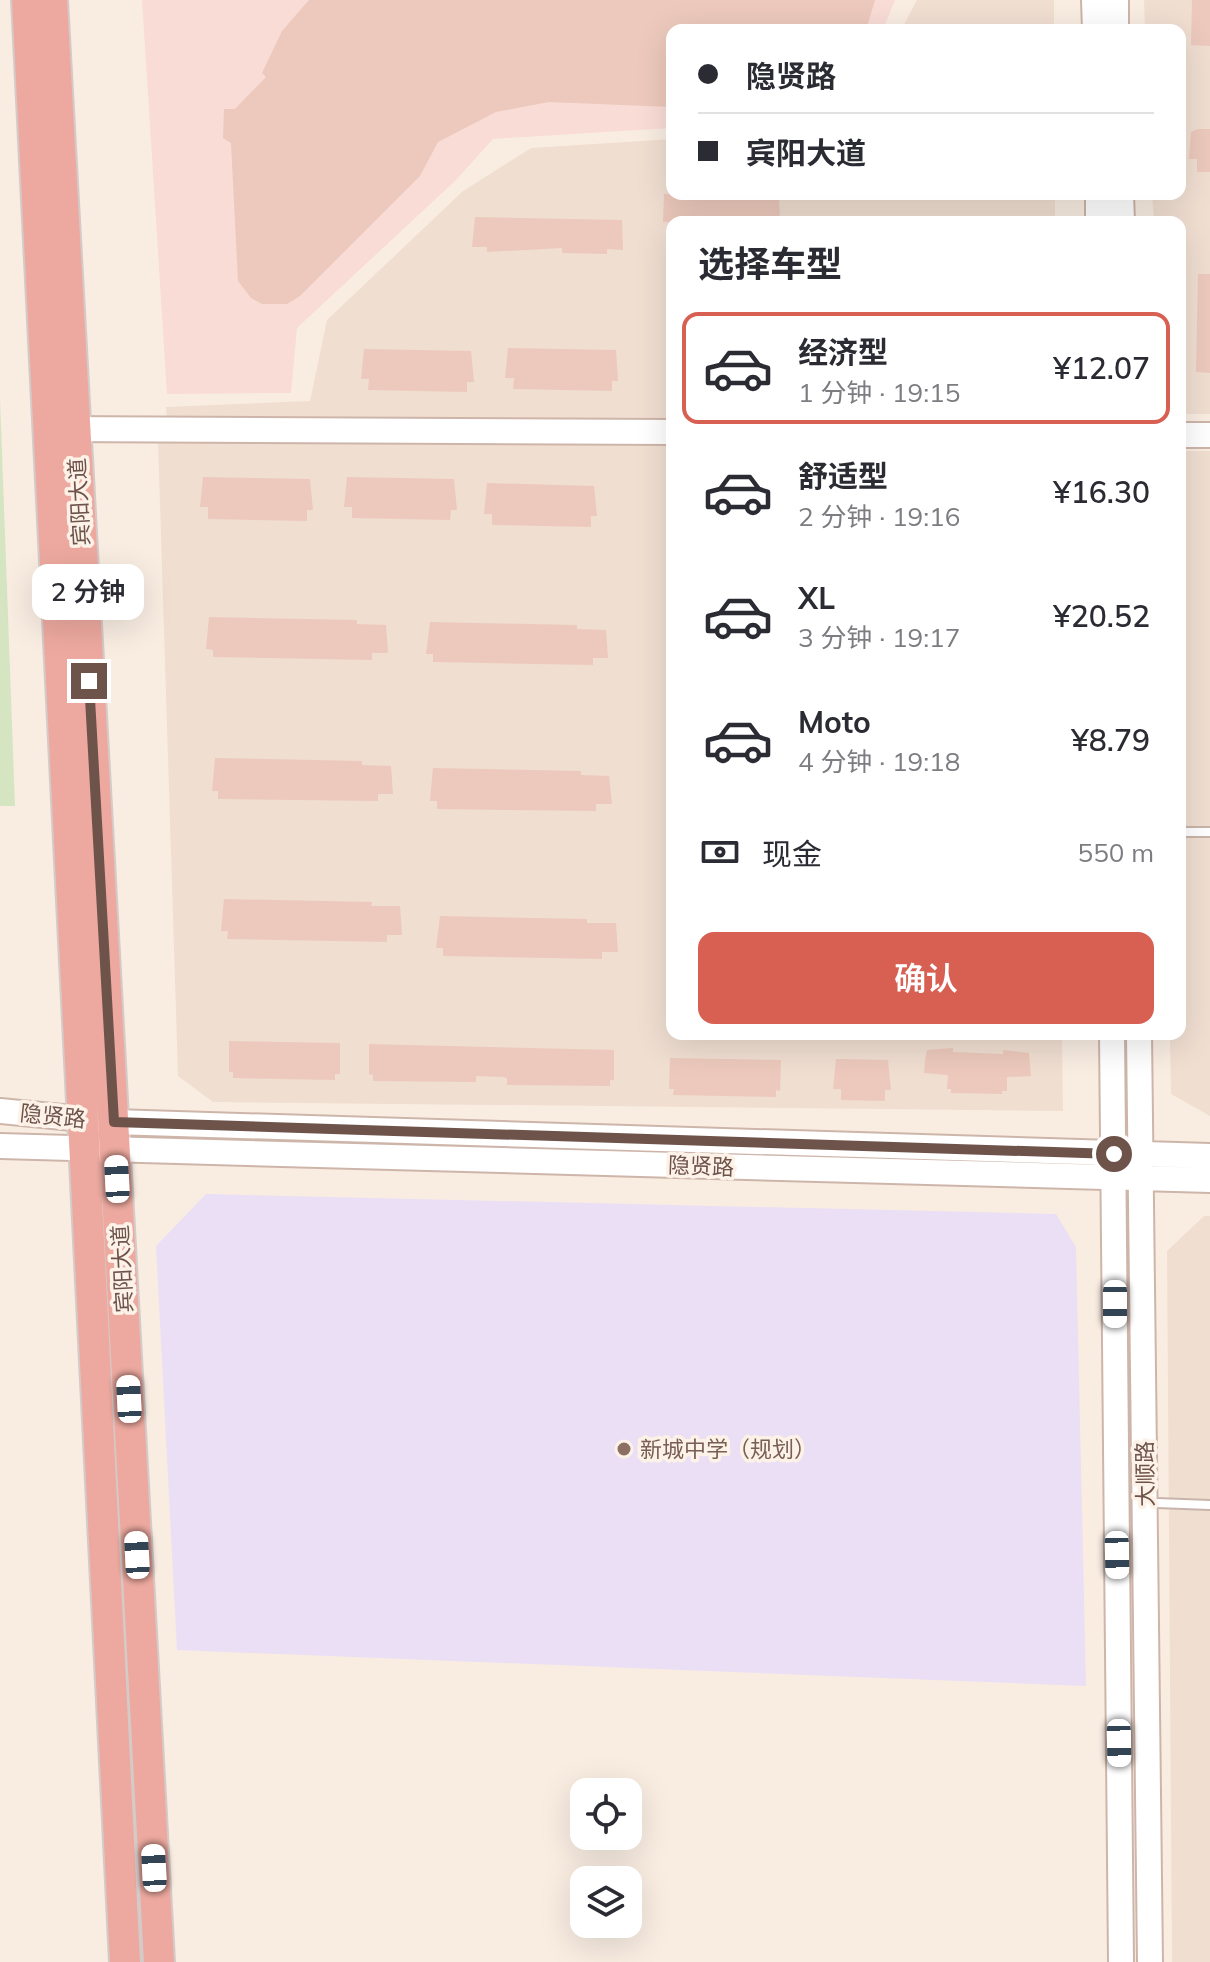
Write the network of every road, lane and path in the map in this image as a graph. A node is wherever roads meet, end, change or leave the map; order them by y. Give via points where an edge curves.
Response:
1 (27, 0) edge
2 (52, 0) edge
3 (1094, 0) edge
4 (1116, 0) edge
5 (1095, 24) edge
6 (1116, 24) edge
7 (61, 429) junction
8 (666, 432) edge
9 (1186, 435) edge
10 (1210, 435) edge
11 (1186, 832) edge
12 (1210, 832) edge
13 (1112, 1040) edge
14 (1139, 1040) edge
15 (0, 1111) edge
16 (82, 1134) junction
17 (115, 1135) junction
18 (0, 1146) edge
19 (1210, 1156) edge
20 (1114, 1166) junction
21 (1142, 1167) junction
22 (1210, 1180) edge
23 (1157, 1503) dead end
24 (1210, 1505) edge
25 (125, 1962) edge
26 (159, 1962) edge
27 (1121, 1962) edge
28 (1150, 1962) edge

1 - 7 highway, 宾阳大道
2 - 7 highway, 宾阳大道
3 - 5 street
4 - 6 street
7 - 8 street
7 - 16 highway, 宾阳大道
7 - 17 highway, 宾阳大道
9 - 10 street
11 - 12 lane
13 - 20 street, 大顺路
14 - 21 street, 大顺路
15 - 16 street, 隐贤路
16 - 17 street, 隐贤路
16 - 18 street, 隐贤路
16 - 25 highway, 宾阳大道
17 - 20 street, 隐贤路
17 - 26 highway, 宾阳大道
19 - 21 street, 隐贤路
20 - 21 street, 隐贤路
20 - 27 street, 大顺路
21 - 22 street, 隐贤路
21 - 28 street, 大顺路
23 - 24 lane

